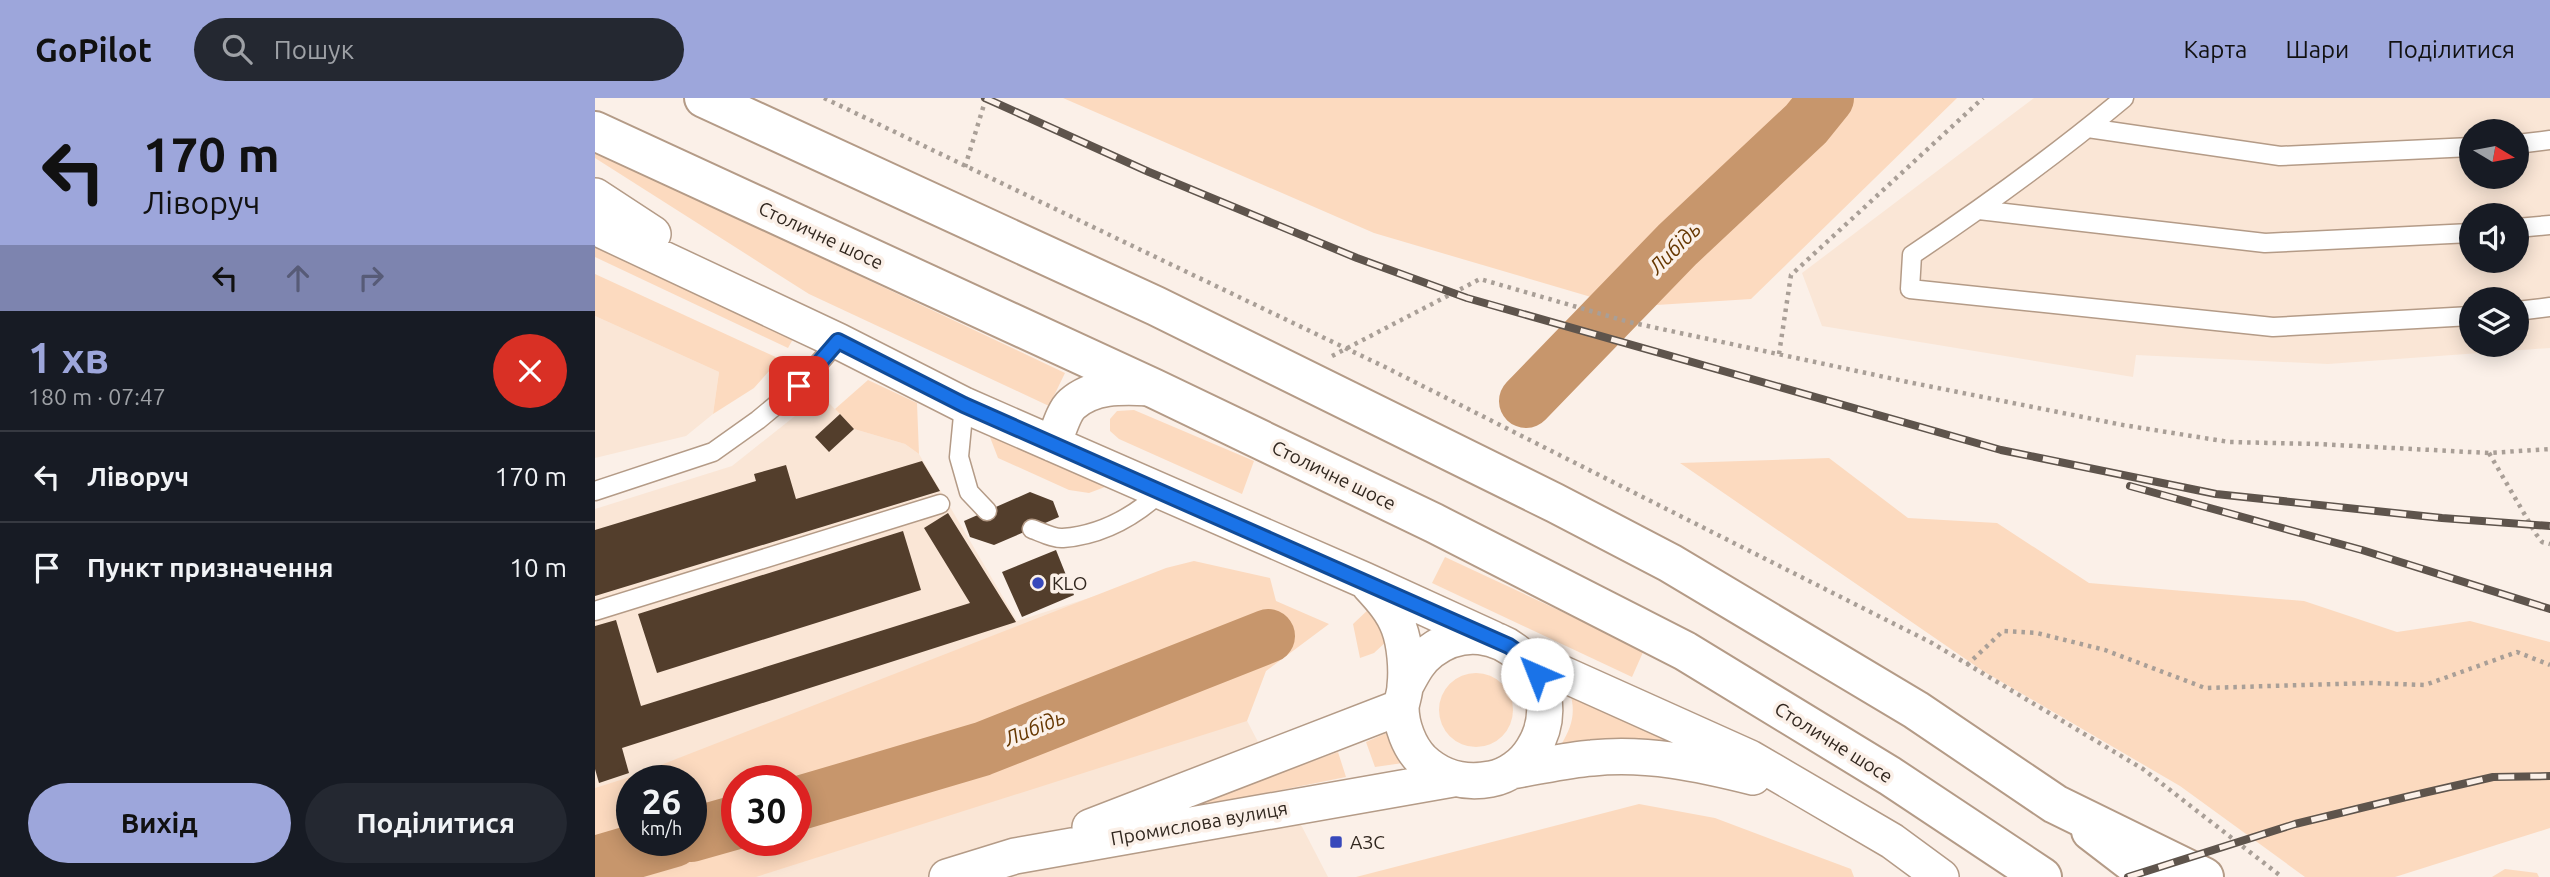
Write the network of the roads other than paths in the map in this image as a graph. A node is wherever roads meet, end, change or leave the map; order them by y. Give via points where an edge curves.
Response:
1 (704, 98) edge
2 (2124, 98) edge
3 (2088, 128) junction
4 (595, 131) edge
5 (2550, 140) edge
6 (2529, 143) edge
7 (2459, 147) edge
8 (595, 195) edge
9 (1979, 210) junction
10 (2550, 225) edge
11 (595, 227) edge
12 (2529, 227) edge
13 (2459, 234) edge
14 (747, 297) junction
15 (2550, 307) edge
16 (2529, 310) edge
17 (2459, 317) edge
18 (838, 341) junction
19 (1153, 388) junction
20 (964, 405) junction
21 (1053, 444) junction
22 (595, 491) edge
23 (1162, 491) junction
24 (940, 504) dead end
25 (987, 511) dead end
26 (1032, 529) dead end
27 (1364, 580) junction
28 (595, 611) edge
29 (1493, 639) junction
30 (1523, 656) junction
31 (1403, 696) junction
32 (1511, 771) junction
33 (1453, 779) junction
34 (1808, 791) junction
35 (2055, 804) junction
36 (1015, 856) junction
37 (947, 877) edge
38 (1941, 877) edge
39 (2042, 877) edge
40 (2151, 877) edge
41 (2204, 877) edge

1 - 35 main road via 1156,306 1670,563 1916,710
2 - 3 lane
3 - 7 lane via 2280,156
3 - 9 lane
4 - 19 main road, Столичне шосе
5 - 6 lane
8 - 14 street
9 - 13 lane via 2265,243
9 - 17 lane via 1912,255 1910,289 2273,327
10 - 12 lane
11 - 14 street
14 - 18 street
15 - 16 lane
18 - 20 street
18 - 22 lane via 799,386 713,452
19 - 21 street via 1110,387 1092,393 1071,405
19 - 39 main road, Столичне шосе via 1434,523 1685,651 1890,776
20 - 21 street
20 - 25 lane via 959,457 969,492
21 - 23 street
23 - 26 lane via 1113,527 1061,539
23 - 27 street
24 - 28 lane
27 - 29 street
27 - 31 street via 1387,604 1400,629
29 - 30 street
29 - 31 street via 1472,637 1431,650 1416,666
30 - 32 street via 1537,674 1546,717 1528,757
30 - 34 street via 1750,758
31 - 33 street via 1403,726 1411,744 1421,759
31 - 36 street
32 - 33 street via 1473,782
32 - 34 street via 1594,757 1645,757 1701,764
33 - 36 street, Промислова вулиця
34 - 38 street via 1892,841
35 - 40 main road
35 - 41 main road
36 - 37 street, Промислова вулиця

